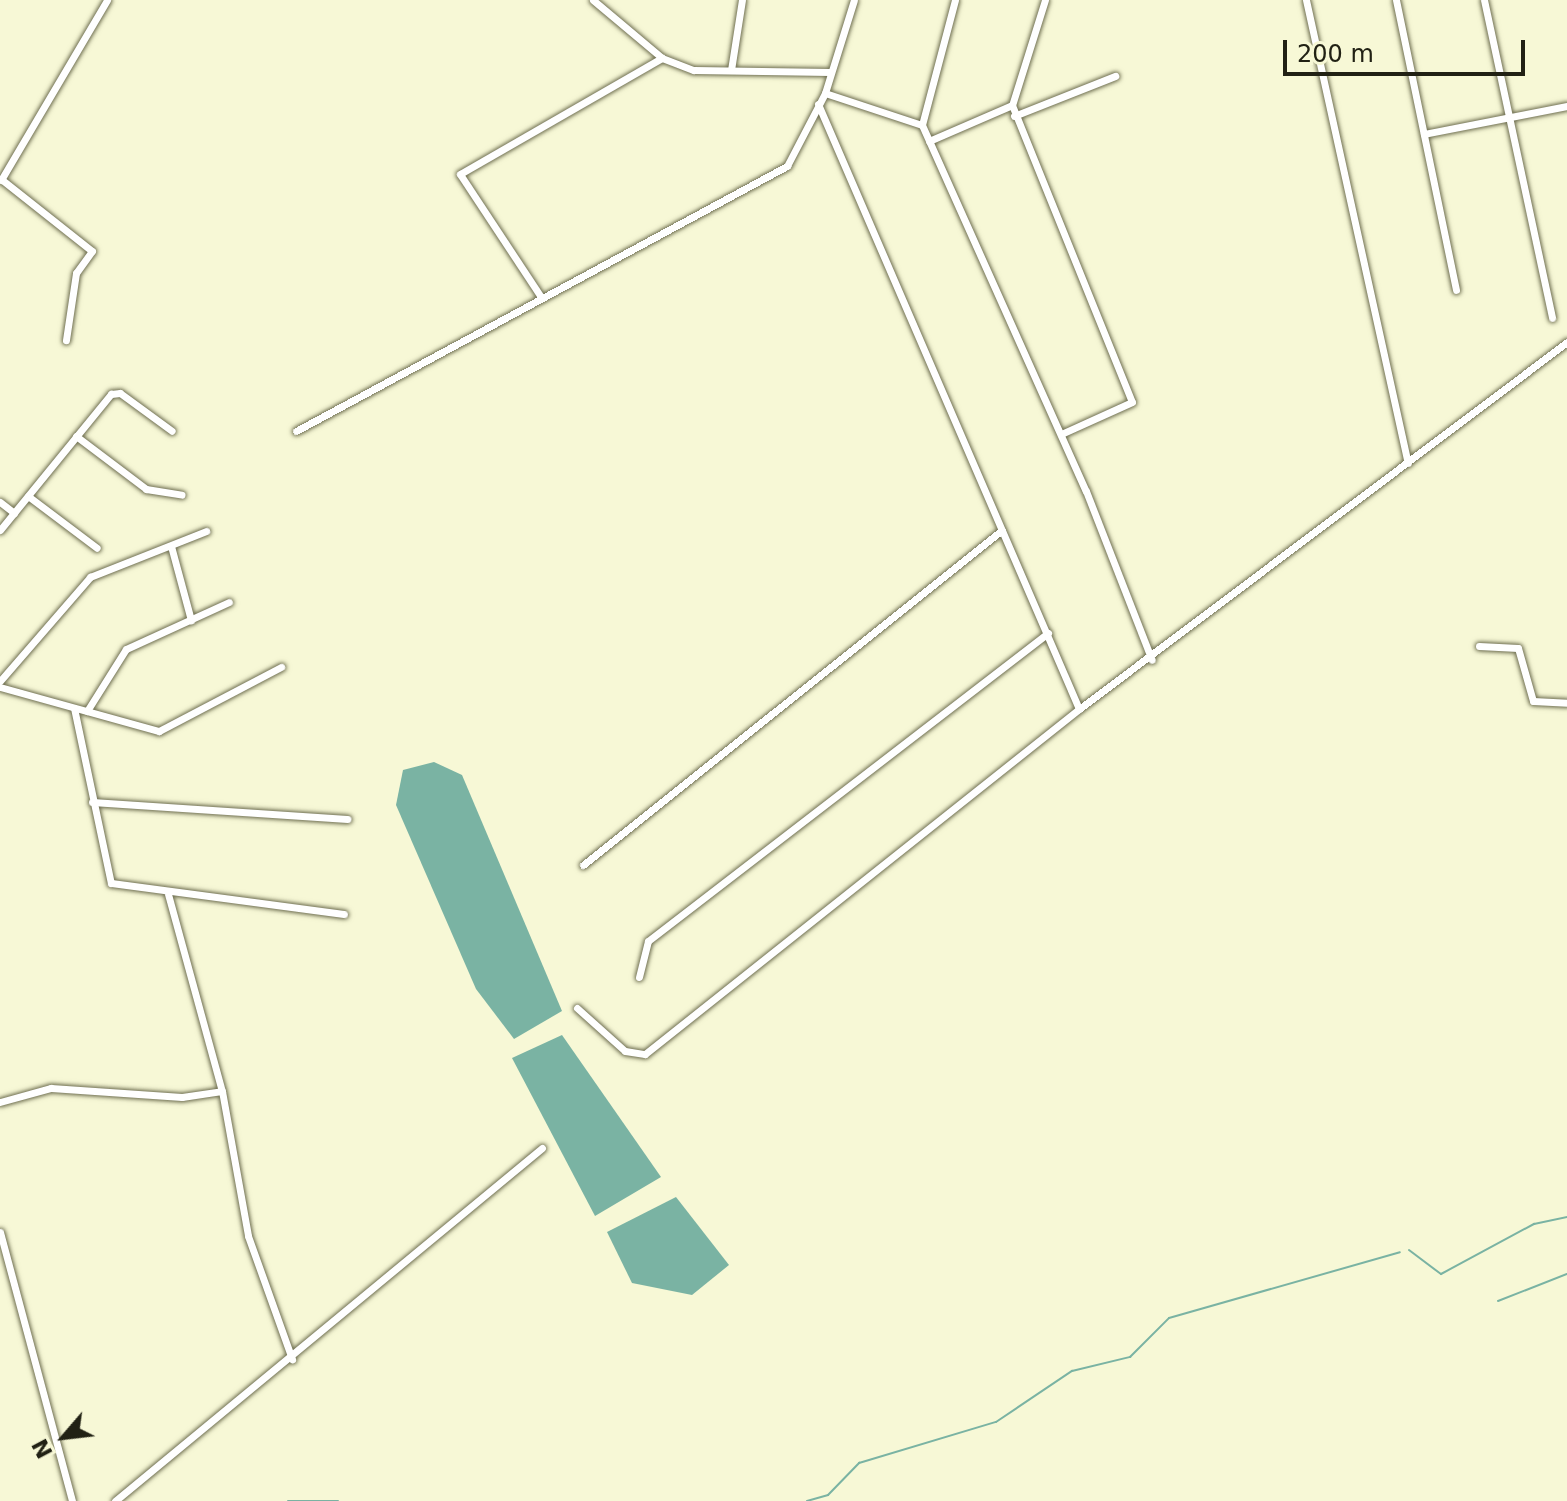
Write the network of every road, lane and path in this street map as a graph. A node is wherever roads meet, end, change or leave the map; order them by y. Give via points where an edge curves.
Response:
1 (107, 0) edge
2 (593, 0) edge
3 (742, 0) edge
4 (854, 0) edge
5 (955, 0) edge
6 (1045, 0) edge
7 (1306, 0) edge
8 (1396, 0) edge
9 (1484, 0) edge
10 (662, 58) junction
11 (731, 70) junction
12 (830, 72) junction
13 (1115, 76) dead end
14 (825, 93) junction
15 (818, 104) junction
16 (1012, 105) junction
17 (1567, 106) edge
18 (1014, 116) junction
19 (1508, 117) junction
20 (922, 125) junction
21 (1424, 134) junction
22 (929, 141) junction
23 (1, 180) edge
24 (1456, 290) dead end
25 (541, 297) junction
26 (1552, 318) dead end
27 (66, 340) dead end
28 (1567, 342) edge
29 (172, 431) dead end
30 (296, 431) dead end
31 (1061, 434) junction
32 (76, 436) junction
33 (1408, 463) junction
34 (182, 495) dead end
35 (28, 496) junction
36 (0, 502) edge
37 (14, 513) junction
38 (0, 530) edge
39 (1002, 530) junction
40 (206, 531) dead end
41 (171, 546) junction
42 (97, 548) dead end
43 (229, 602) dead end
44 (191, 620) junction
45 (1048, 633) junction
46 (1479, 646) dead end
47 (1152, 660) junction
48 (281, 667) dead end
49 (0, 681) edge
50 (0, 687) edge
51 (1567, 703) edge
52 (74, 708) junction
53 (1079, 709) junction
54 (87, 711) junction
55 (92, 802) junction
56 (347, 819) dead end
57 (583, 865) dead end
58 (168, 894) junction
59 (344, 914) dead end
60 (639, 977) dead end
61 (577, 1008) dead end
62 (222, 1091) junction
63 (0, 1102) edge
64 (542, 1148) dead end
65 (0, 1232) edge
66 (292, 1359) junction
67 (72, 1501) edge
68 (115, 1501) edge

1 - 23 street
2 - 10 street
3 - 11 street
4 - 12 street
5 - 20 street
6 - 16 street
7 - 33 street
8 - 21 street
9 - 19 street
10 - 11 street via 714,74
10 - 25 street via 460,174
11 - 12 street
12 - 14 street
13 - 18 street
14 - 15 street
14 - 20 street
15 - 25 street via 787,166
15 - 39 street
16 - 18 street
16 - 22 street
17 - 19 street
18 - 31 street via 1131,387 1132,402
19 - 21 street
19 - 26 street
20 - 22 street
21 - 24 street
22 - 31 street
23 - 27 street via 92,251 76,273
25 - 30 street
28 - 33 street
29 - 32 street via 115,392
31 - 47 street
32 - 34 street via 146,489
32 - 35 street
33 - 47 street
35 - 37 street
35 - 42 street
36 - 37 street
37 - 38 street
39 - 45 street
39 - 57 street
40 - 41 street
41 - 44 street
41 - 49 street via 90,577
43 - 44 street
44 - 54 street via 120,654
45 - 53 street
45 - 60 street via 648,941
46 - 51 street via 1518,648 1533,701
47 - 53 street
48 - 54 street via 165,731
50 - 52 street
52 - 54 street
52 - 55 street
53 - 61 street via 645,1054 625,1051
55 - 56 street
55 - 58 street via 111,883
58 - 59 street
58 - 62 street
62 - 63 street via 182,1097 51,1088
62 - 66 street via 248,1236
64 - 66 street
65 - 67 street
66 - 68 street

